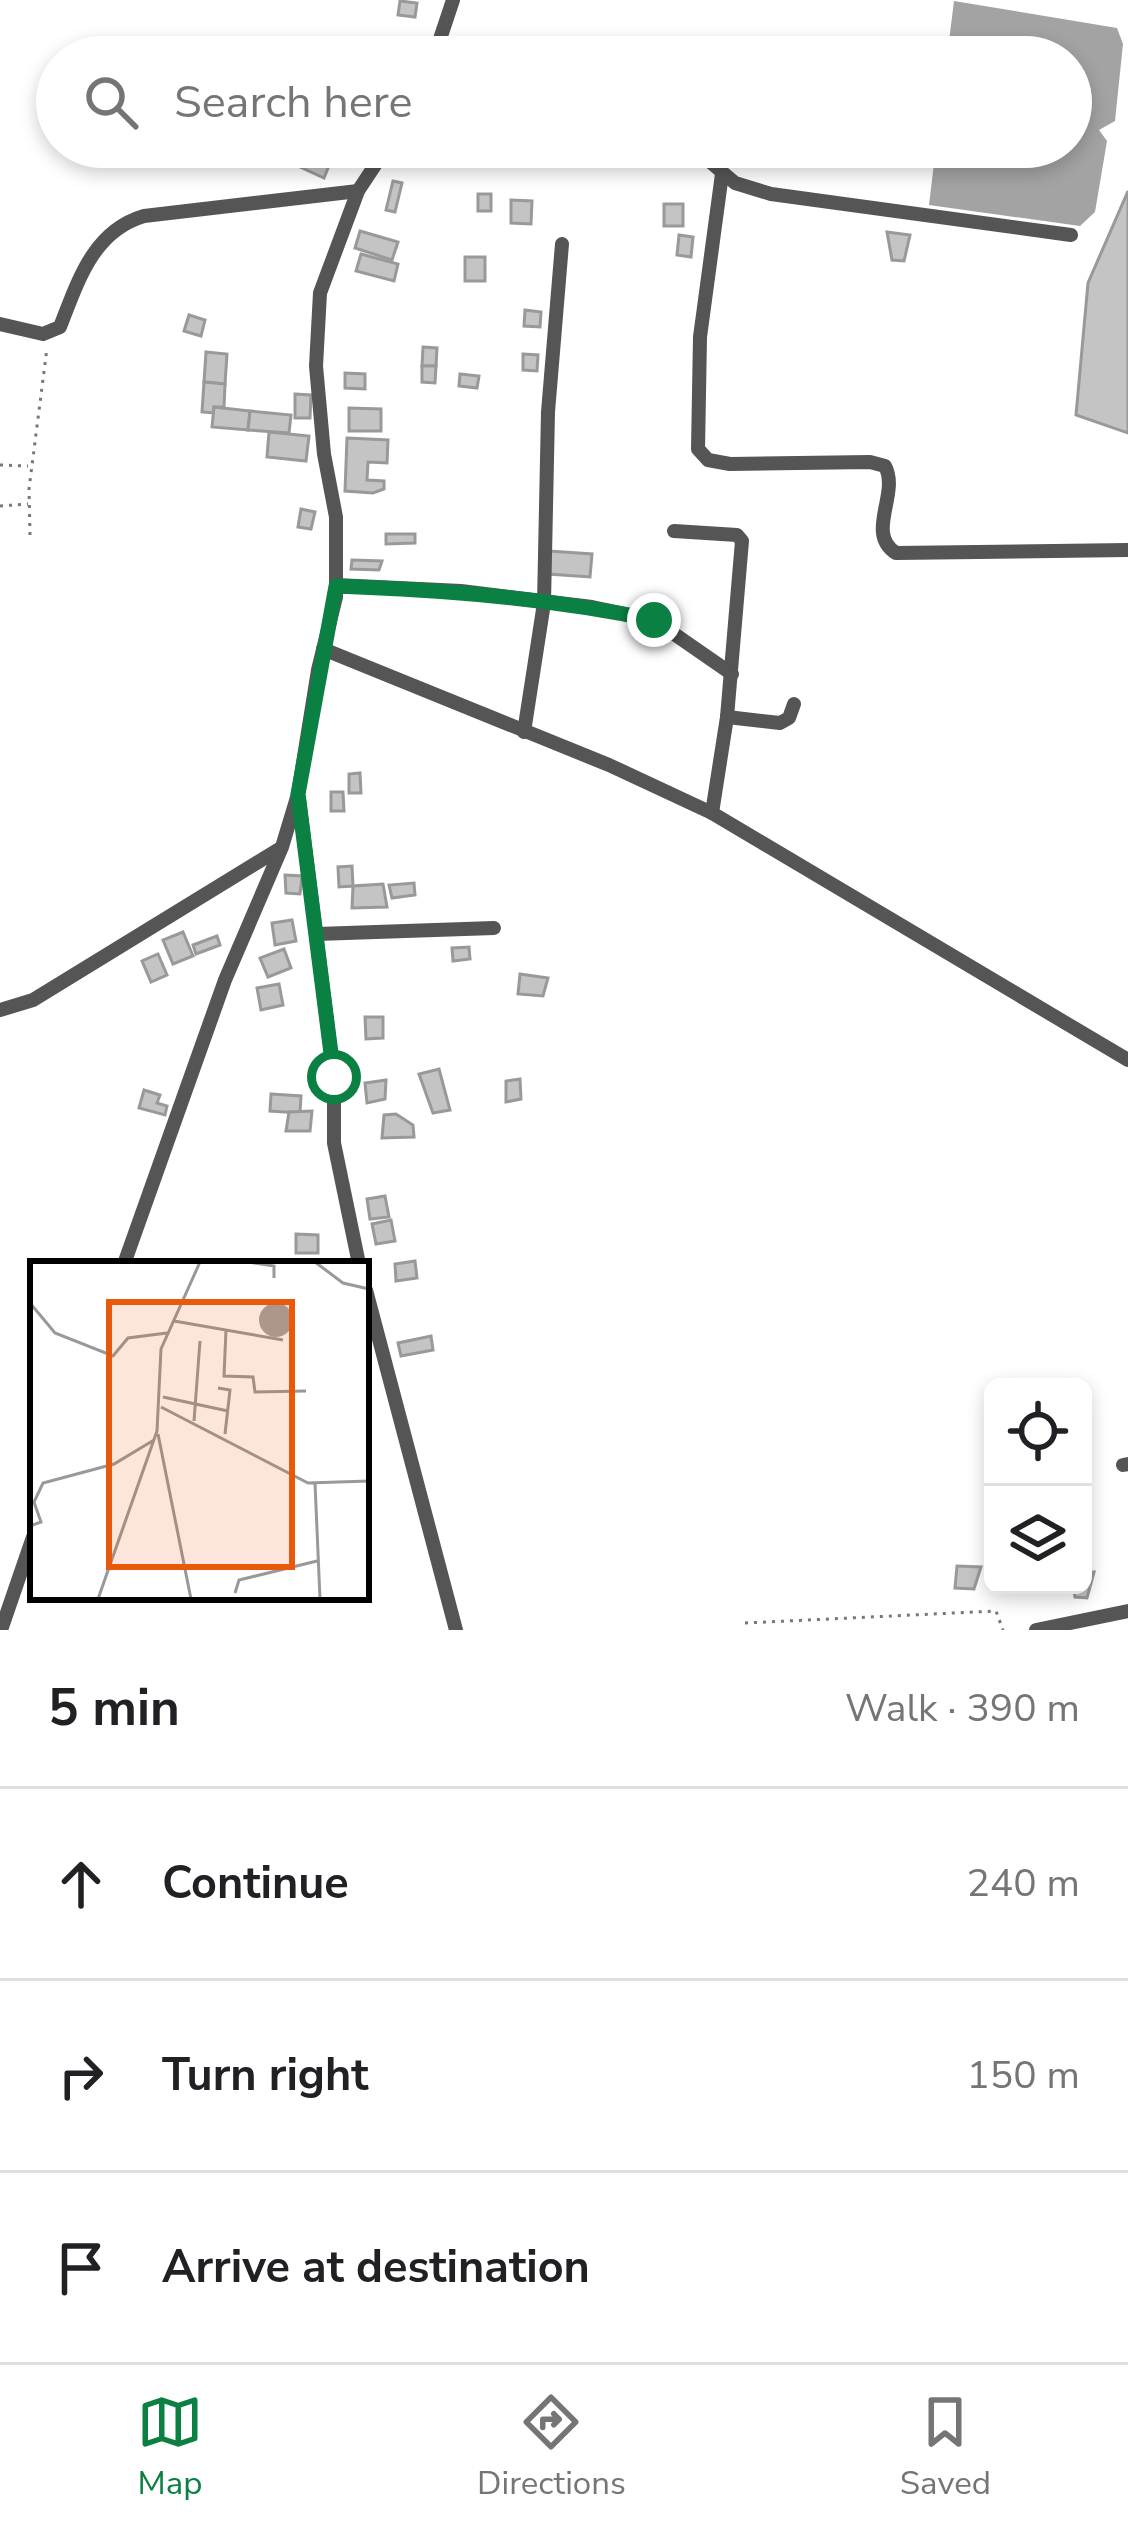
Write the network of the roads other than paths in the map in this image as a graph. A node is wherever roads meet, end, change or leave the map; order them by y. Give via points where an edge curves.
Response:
1 (453, 0) edge
2 (441, 36) edge
3 (373, 168) edge
4 (716, 168) edge
5 (722, 174) junction
6 (358, 191) junction
7 (1070, 235) dead end
8 (562, 244) dead end
9 (0, 324) edge
10 (674, 531) dead end
11 (1128, 550) edge
12 (336, 586) junction
13 (544, 603) junction
14 (323, 650) junction
15 (732, 674) junction
16 (794, 704) dead end
17 (727, 717) junction
18 (524, 732) junction
19 (298, 794) junction
20 (712, 813) junction
21 (283, 847) junction
22 (494, 928) dead end
23 (316, 934) junction
24 (0, 1010) edge
25 (1128, 1060) edge
26 (125, 1261) edge
27 (358, 1261) edge
28 (369, 1301) edge
29 (30, 1546) edge
30 (1128, 1611) edge
31 (1, 1630) edge
32 (456, 1630) edge
33 (1036, 1630) edge

1 - 2 street
3 - 6 street
4 - 5 street
5 - 7 street via 771,194
5 - 11 street via 700,337 698,449 708,460 886,466 881,535 896,554
6 - 9 street via 120,223 81,274 60,327 25,333
6 - 12 street via 320,293 316,366 336,517
8 - 13 street
10 - 15 street via 742,541
12 - 13 street
12 - 14 street
13 - 15 street via 654,620
13 - 18 street
14 - 18 street
14 - 19 street
15 - 17 street
16 - 17 street via 780,723
17 - 20 street
18 - 20 street
19 - 21 street
19 - 23 street
20 - 25 street
21 - 24 street via 33,1000
21 - 26 street via 225,980
22 - 23 street
23 - 27 street via 334,1143
28 - 32 street
29 - 31 street
30 - 33 street

